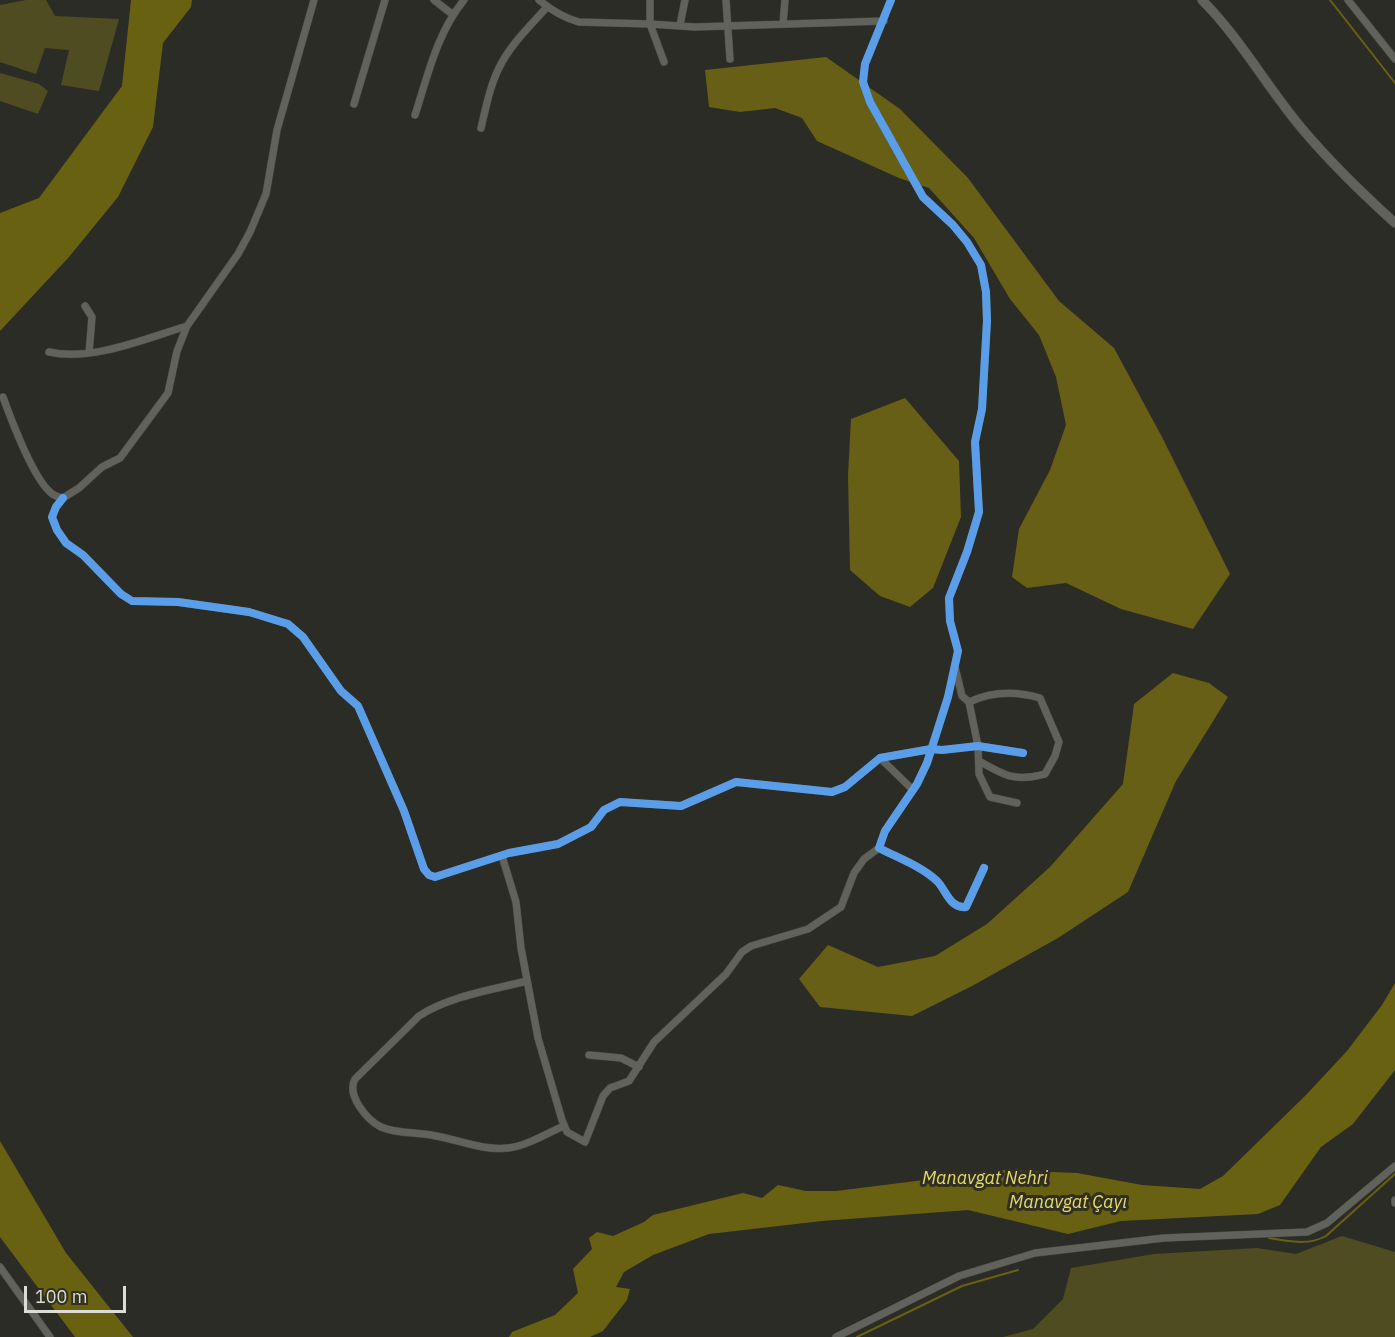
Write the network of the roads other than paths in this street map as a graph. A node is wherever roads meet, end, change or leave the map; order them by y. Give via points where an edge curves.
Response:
1 (314, 0) edge
2 (385, 0) edge
3 (434, 0) edge
4 (464, 0) edge
5 (539, 0) edge
6 (650, 0) edge
7 (684, 0) edge
8 (726, 0) edge
9 (785, 0) edge
10 (891, 0) edge
11 (1202, 0) edge
12 (1348, 0) edge
13 (547, 8) junction
14 (452, 14) junction
15 (884, 21) junction
16 (650, 24) junction
17 (783, 24) junction
18 (680, 25) junction
19 (728, 26) junction
20 (730, 59) dead end
21 (1395, 59) edge
22 (664, 62) dead end
23 (354, 104) dead end
24 (415, 115) dead end
25 (481, 128) dead end
26 (1395, 223) edge
27 (85, 306) dead end
28 (188, 326) junction
29 (49, 352) dead end
30 (89, 353) junction
31 (3, 397) dead end
32 (63, 498) junction
33 (954, 664) junction
34 (969, 702) junction
35 (978, 746) junction
36 (931, 749) junction
37 (1023, 753) dead end
38 (880, 758) junction
39 (979, 761) junction
40 (912, 790) junction
41 (1017, 803) dead end
42 (879, 848) junction
43 (502, 856) junction
44 (984, 868) dead end
45 (527, 981) junction
46 (589, 1055) dead end
47 (639, 1067) junction
48 (564, 1126) junction
49 (1394, 1169) edge
50 (0, 1267) edge
51 (50, 1337) edge
52 (836, 1337) edge

1 - 28 street via 277,130 266,194 238,254
2 - 23 street
3 - 14 street
4 - 14 street
5 - 13 street
6 - 16 street
7 - 18 street
8 - 19 street
9 - 17 street
10 - 15 street
11 - 26 street via 1304,131
12 - 21 street
13 - 16 street via 579,22
13 - 25 street via 501,64
14 - 24 street via 440,38
15 - 17 street
15 - 33 street via 865,64 863,82 870,102 923,197 952,225 981,265 986,292 984,381 975,442 979,512 949,598 958,651
16 - 18 street
16 - 22 street
17 - 19 street
18 - 19 street
19 - 20 street
27 - 30 street via 92,317
28 - 30 street
28 - 32 street via 177,351 168,393 120,458
29 - 30 street
31 - 32 street via 39,477 53,495
32 - 43 street via 52,518 57,530 66,543 132,601 178,602 249,612 288,624 303,637 341,691 358,706 404,811 424,870 435,877
33 - 34 street via 962,696
33 - 36 street via 948,698
34 - 35 street
34 - 39 street via 1009,692 1040,698 1059,742 1045,774 1034,777 1015,778
35 - 36 street
35 - 37 street
35 - 39 street
36 - 38 street
36 - 40 street
38 - 40 street
38 - 43 street via 845,787 832,792 736,782 681,806 620,802 604,810 591,828 558,844
39 - 41 street via 979,774 990,798
40 - 42 street via 885,831
42 - 44 street via 937,881 949,898 963,908 971,900
42 - 47 street via 864,859 855,873 841,908 808,929 742,952 726,974 654,1042
43 - 45 street via 516,902
45 - 48 street via 538,1038
45 - 48 street via 424,1012 355,1079 352,1093 378,1126 478,1147 510,1148
46 - 47 street via 621,1058
47 - 48 street via 629,1081 610,1088 603,1096 585,1142
49 - 52 street via 1327,1223 1307,1232 1164,1238 1035,1253 959,1276
50 - 51 street

